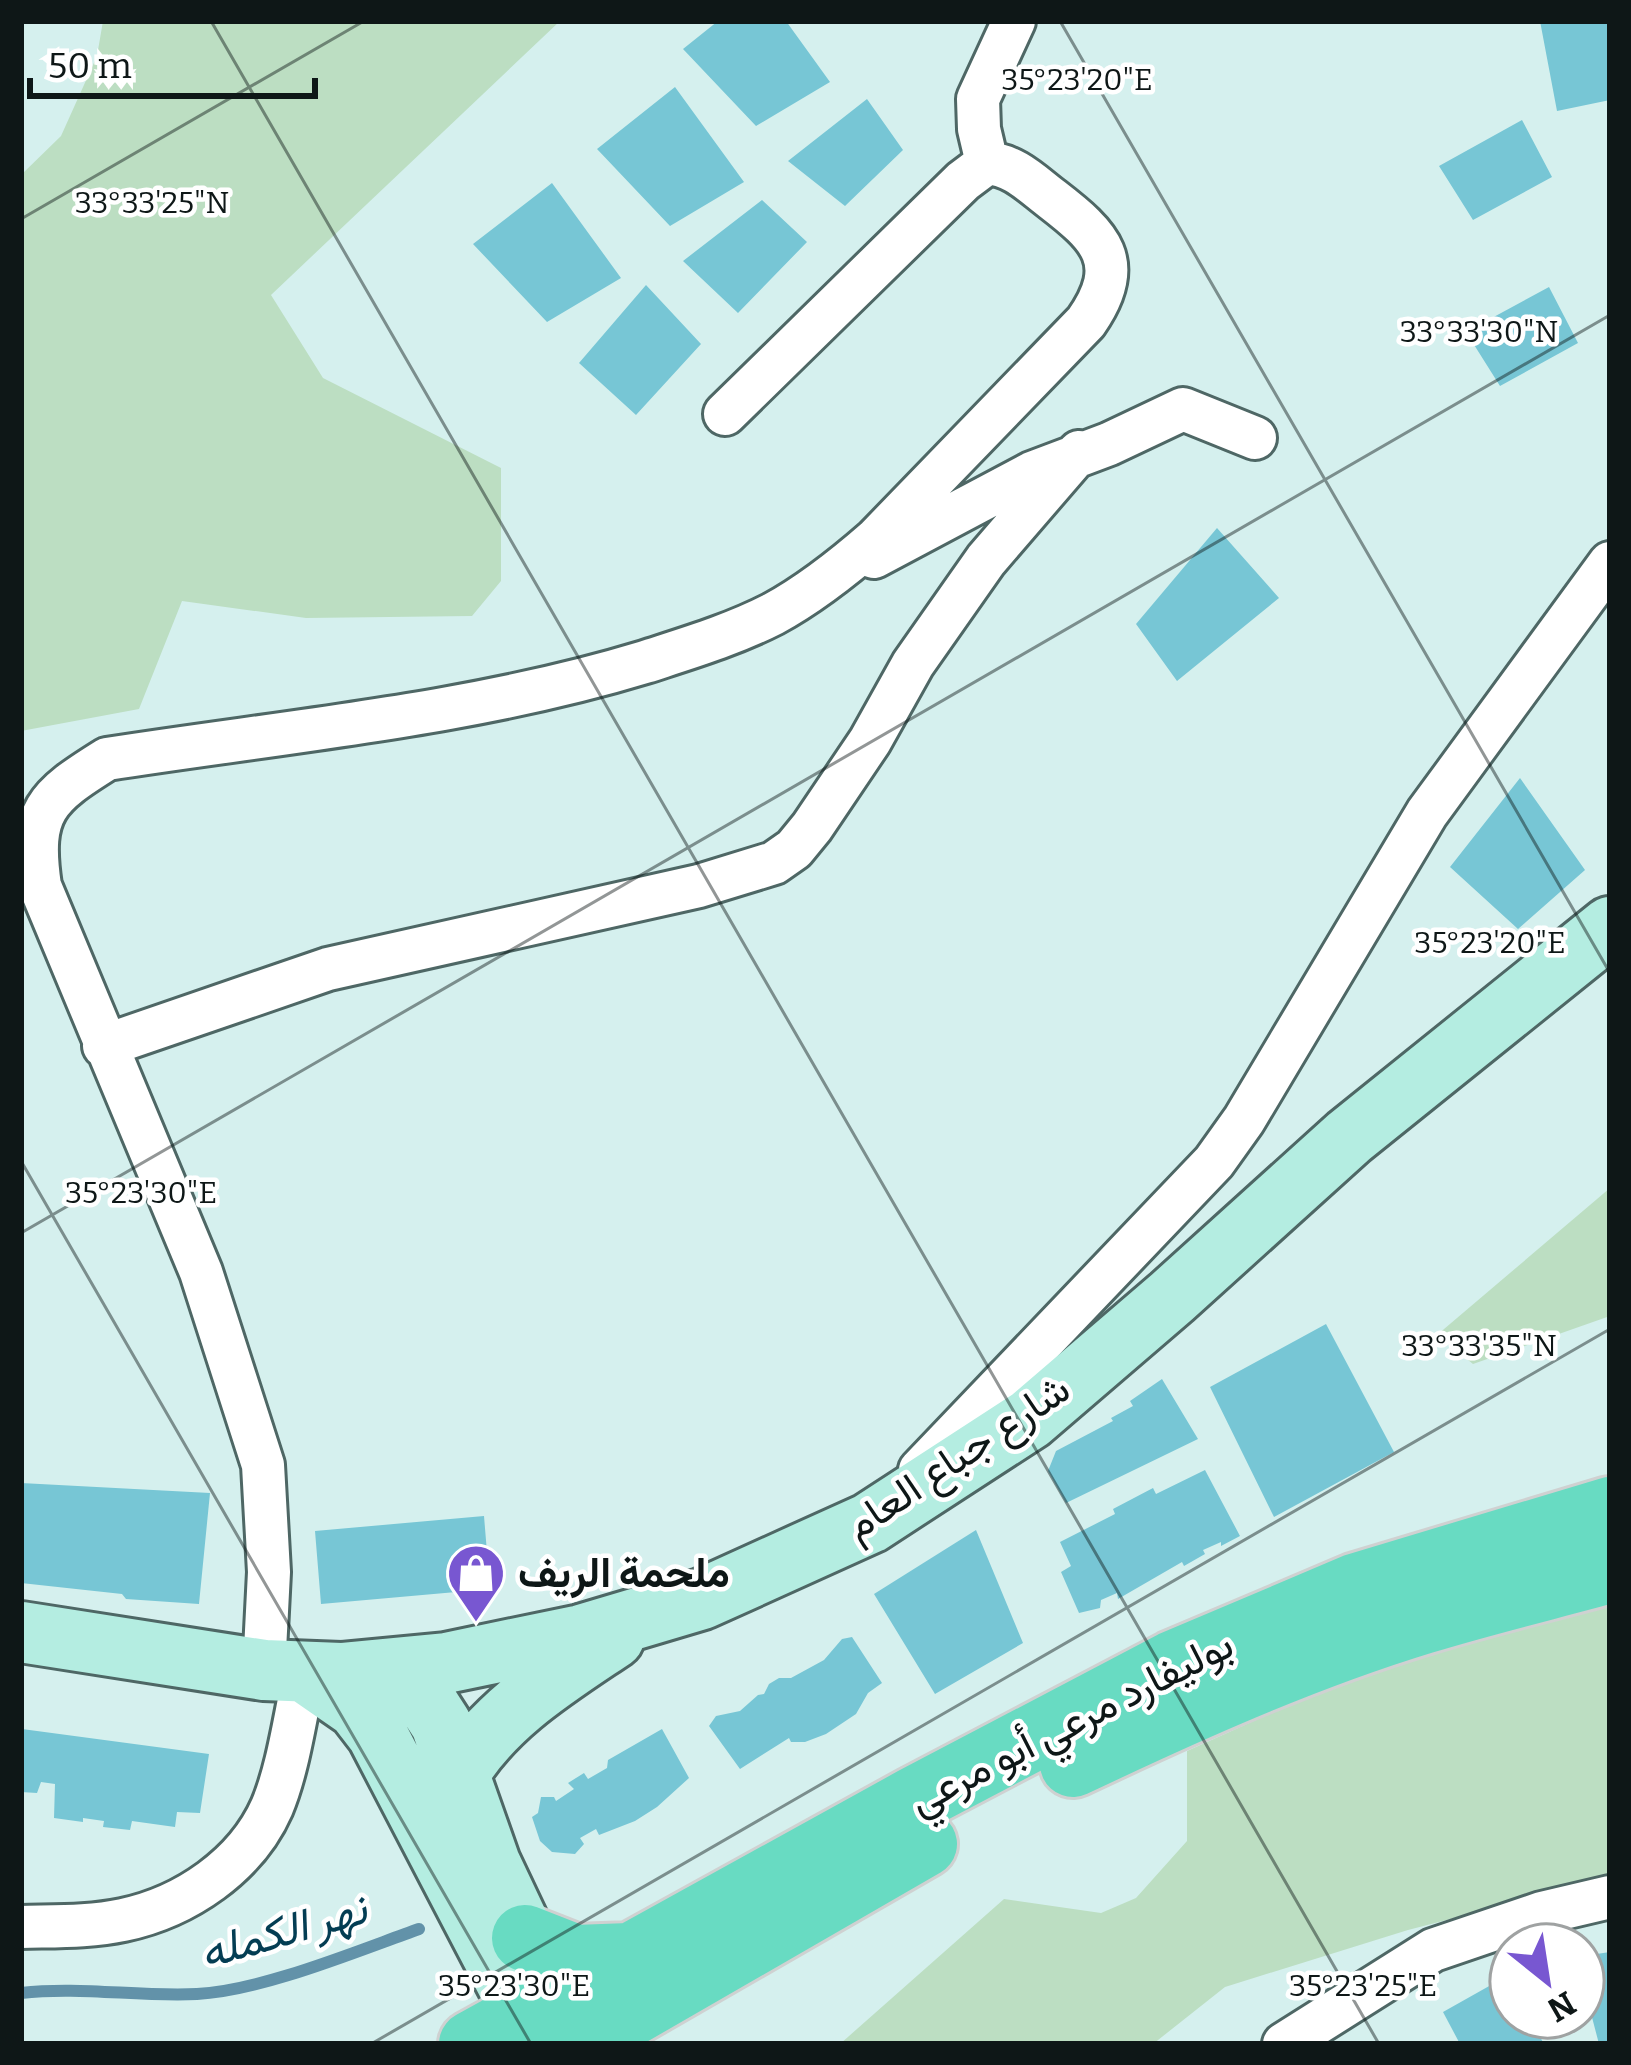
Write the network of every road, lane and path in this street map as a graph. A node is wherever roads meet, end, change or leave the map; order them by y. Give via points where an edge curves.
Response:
1 (1014, 21) edge
2 (987, 163) junction
3 (724, 414) dead end
4 (1255, 437) dead end
5 (1078, 452) junction
6 (1610, 563) edge
7 (809, 591) junction
8 (1610, 927) edge
9 (104, 1046) junction
10 (1610, 1510) edge
11 (870, 1523) junction
12 (1610, 1570) edge
13 (646, 1617) junction
14 (21, 1632) edge
15 (393, 1669) junction
16 (285, 1671) junction
17 (458, 1775) junction
18 (1610, 1897) edge
19 (21, 1927) edge
20 (638, 1981) junction
21 (532, 2015) edge
22 (1284, 2044) edge

1 - 2 street via 978,99
2 - 3 street
2 - 7 street via 1012,169 1092,230 1107,265 1098,304 876,539
4 - 5 street via 1183,409
5 - 7 street
5 - 9 street via 986,560 812,827 774,863 328,969
6 - 11 street via 1427,813 1214,1162
7 - 9 street via 742,629 597,676 386,718 107,759 59,788 34,847 40,886
8 - 11 main road, شارع جباع العام via 1349,1137 1030,1419
9 - 16 street via 201,1272 263,1465
10 - 20 main road, بوليفارد مرعي أبو مرعي via 1357,1586 1173,1664 914,1800
11 - 13 main road, شارع جباع العام
12 - 20 main road, بوليفارد مرعي أبو مرعي via 1422,1621 1193,1708
13 - 15 main road, شارع جباع العام
13 - 17 main road via 514,1709
14 - 16 main road, شارع جباع العام
15 - 16 main road, شارع جباع العام
15 - 17 main road via 432,1707
16 - 19 street via 274,1802 258,1835 222,1873 162,1909 120,1921
16 - 21 main road via 357,1708 377,1734
17 - 21 main road
18 - 22 street via 1432,1950
20 - 21 main road, بوليفارد مرعي أبو مرعي
20 - 21 main road via 576,1958

